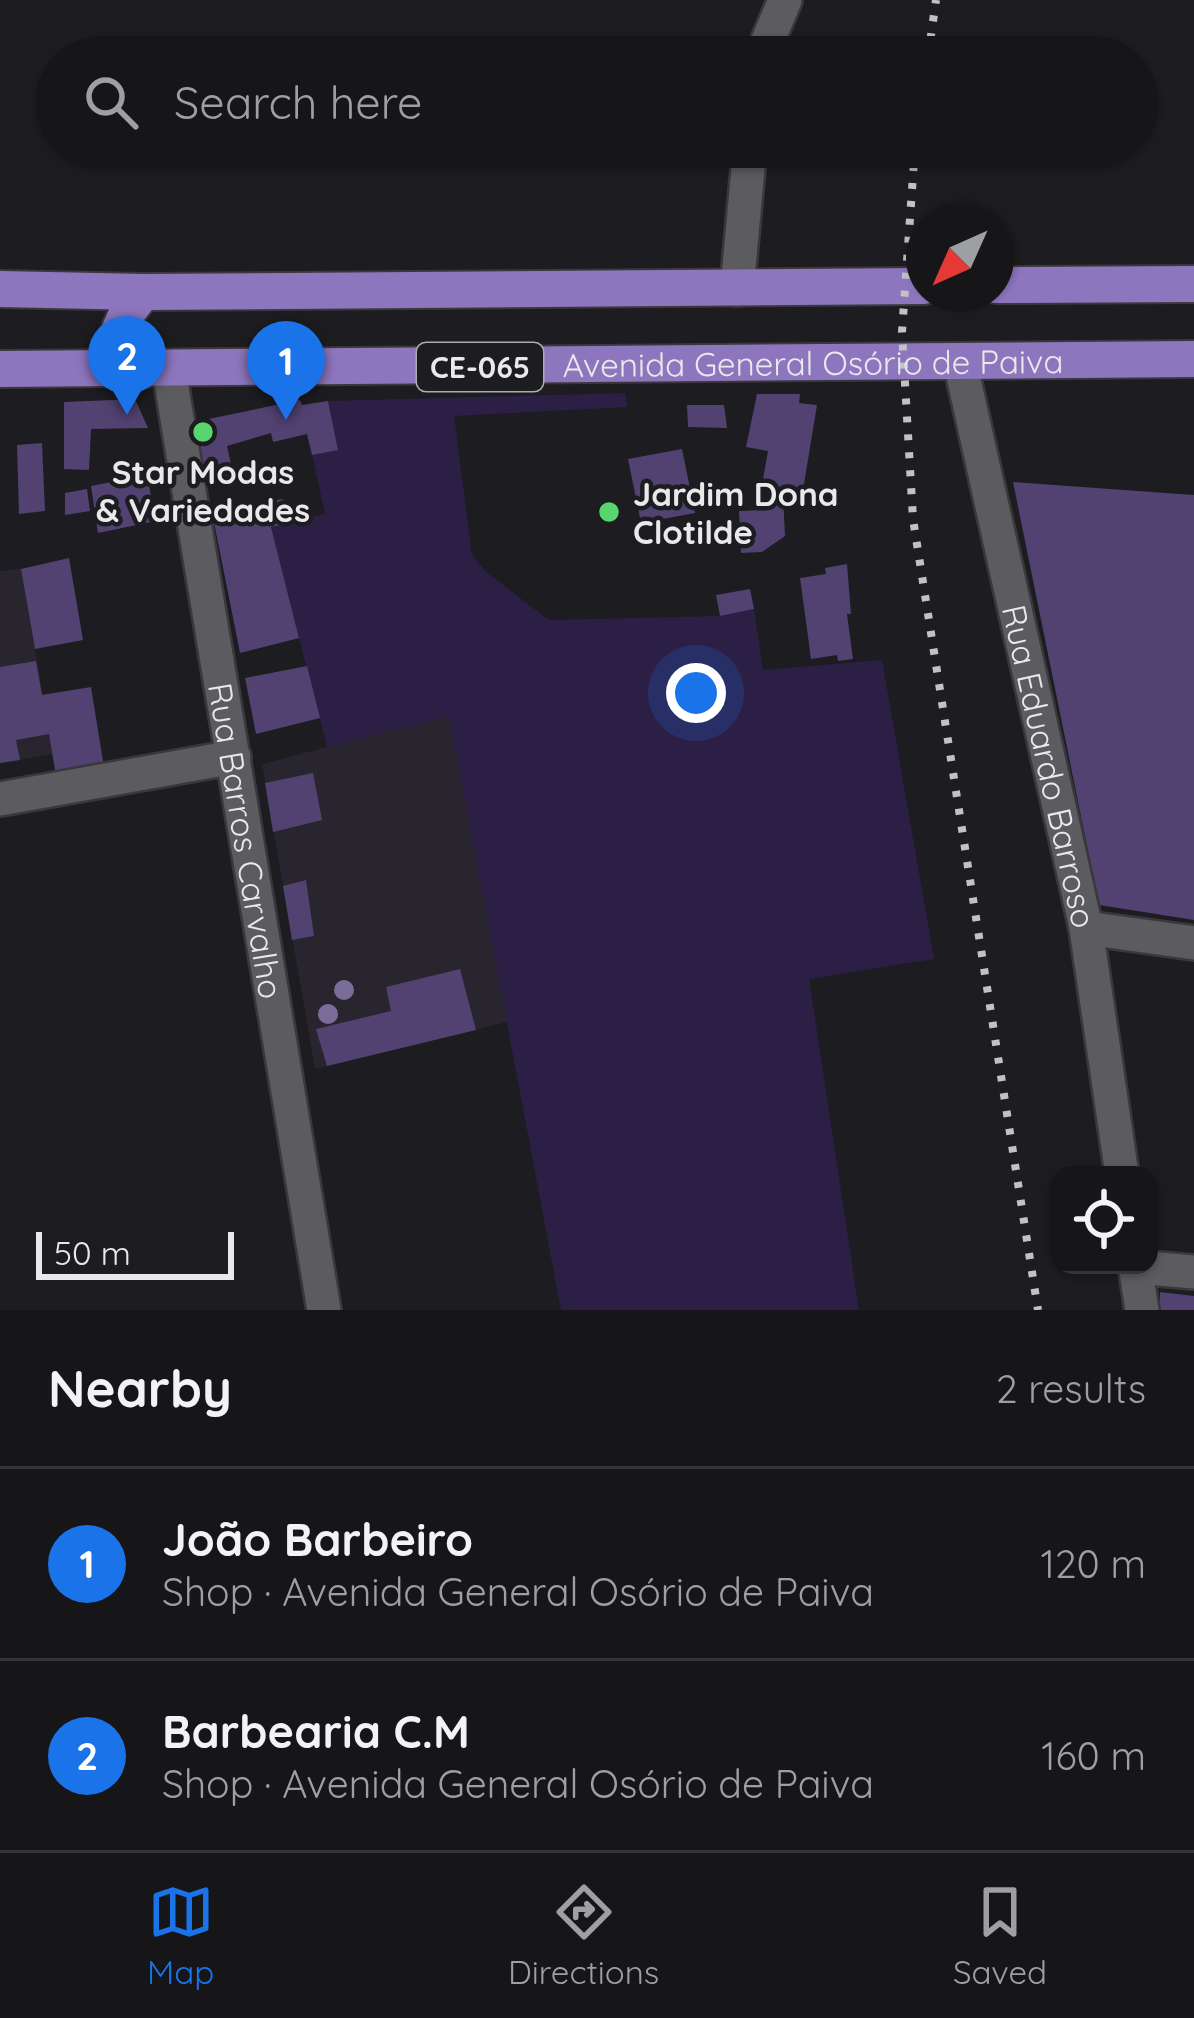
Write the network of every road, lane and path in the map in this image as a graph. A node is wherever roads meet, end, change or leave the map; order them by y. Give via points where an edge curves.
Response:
1 (785, 0) edge
2 (769, 36) edge
3 (748, 168) edge
4 (1194, 284) edge
5 (906, 286) edge
6 (1014, 286) edge
7 (0, 289) edge
8 (737, 289) junction
9 (143, 292) junction
10 (1194, 359) edge
11 (960, 362) junction
12 (0, 369) edge
13 (156, 370) junction
14 (234, 757) junction
15 (0, 799) edge
16 (1086, 928) junction
17 (1194, 943) edge
18 (1121, 1166) edge
19 (1158, 1268) edge
20 (1194, 1272) edge
21 (1137, 1274) edge
22 (324, 1310) edge
23 (1142, 1310) edge

1 - 2 street
3 - 8 street
4 - 6 main road
5 - 8 main road
7 - 9 main road
8 - 9 main road
9 - 13 main road via 120,329 130,358
10 - 11 main road, Avenida General Osório de Paiva / CE-065
11 - 13 main road, Avenida General Osório de Paiva / CE-065
11 - 16 street, Rua Eduardo Barroso
12 - 13 main road, Avenida General Osório de Paiva / CE-065
13 - 14 street, Rua Barros Carvalho
14 - 15 street
14 - 22 street, Rua Barros Carvalho
16 - 17 street
16 - 18 street, Rua Eduardo Barroso
19 - 20 street
21 - 23 street

